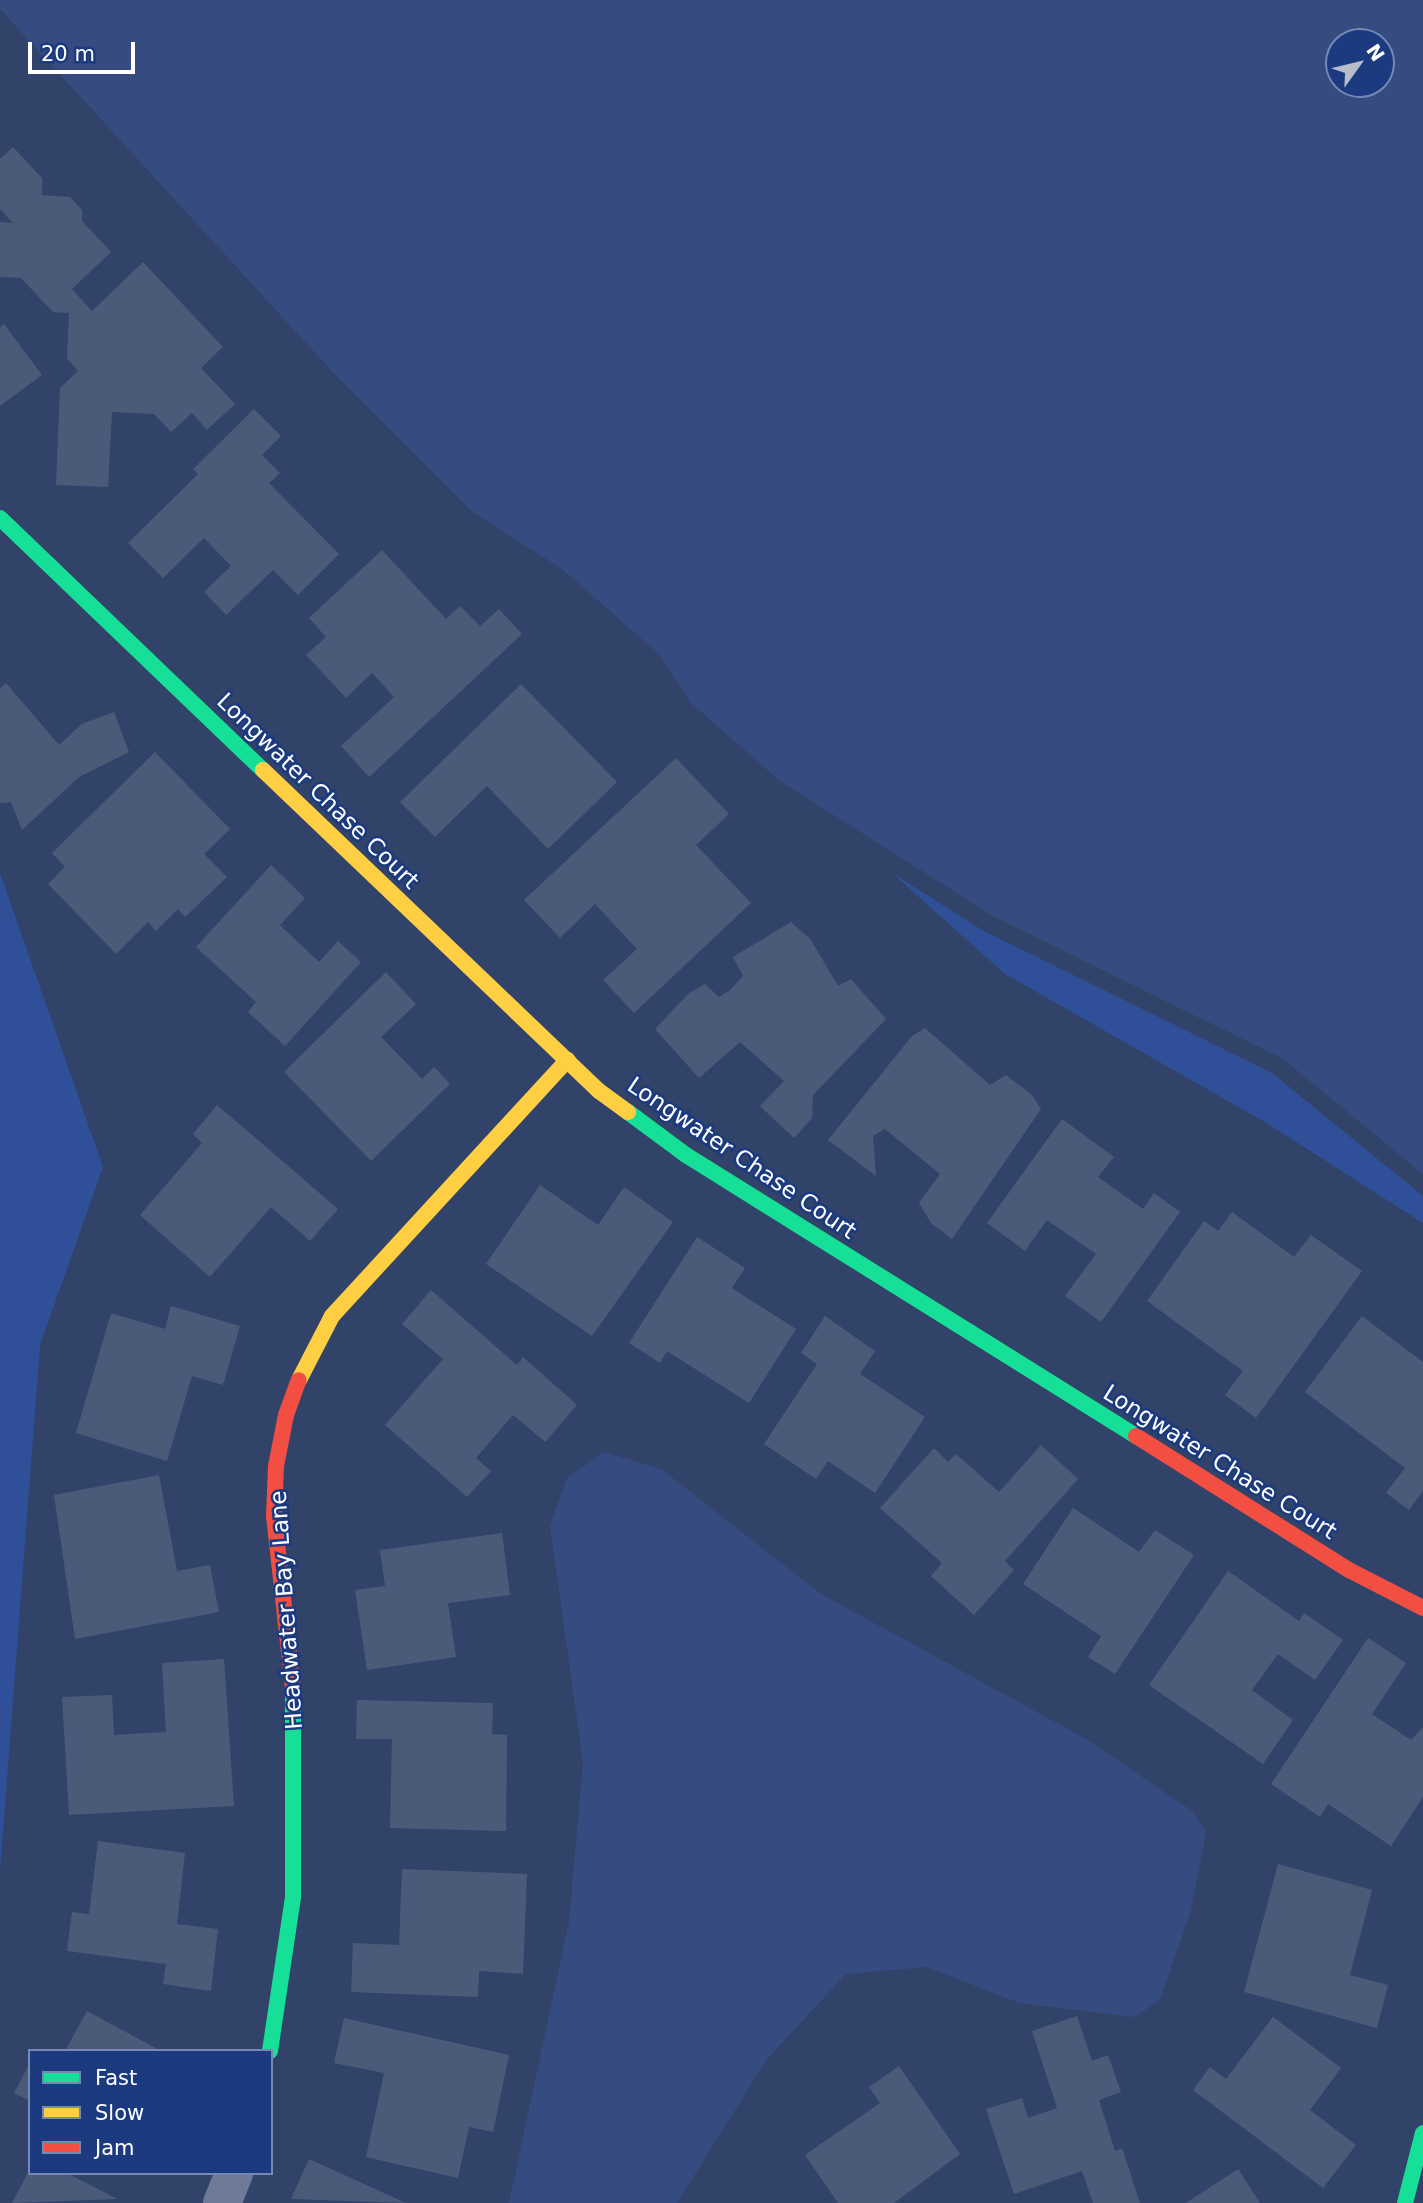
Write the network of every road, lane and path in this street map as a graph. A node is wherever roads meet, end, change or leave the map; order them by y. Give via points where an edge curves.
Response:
1 (0, 518) edge
2 (566, 1060) junction
3 (1423, 1608) edge
4 (270, 2049) edge
5 (1423, 2133) edge
6 (233, 2175) edge
7 (222, 2203) edge
8 (1405, 2203) edge

1 - 2 street, Longwater Chase Court
2 - 3 street, Longwater Chase Court via 599,1091 686,1155 1349,1570
2 - 4 street, Headwater Bay Lane via 332,1316 305,1364 286,1415 276,1466 274,1517 290,1637 296,1840 293,1897
5 - 8 street
6 - 7 street

